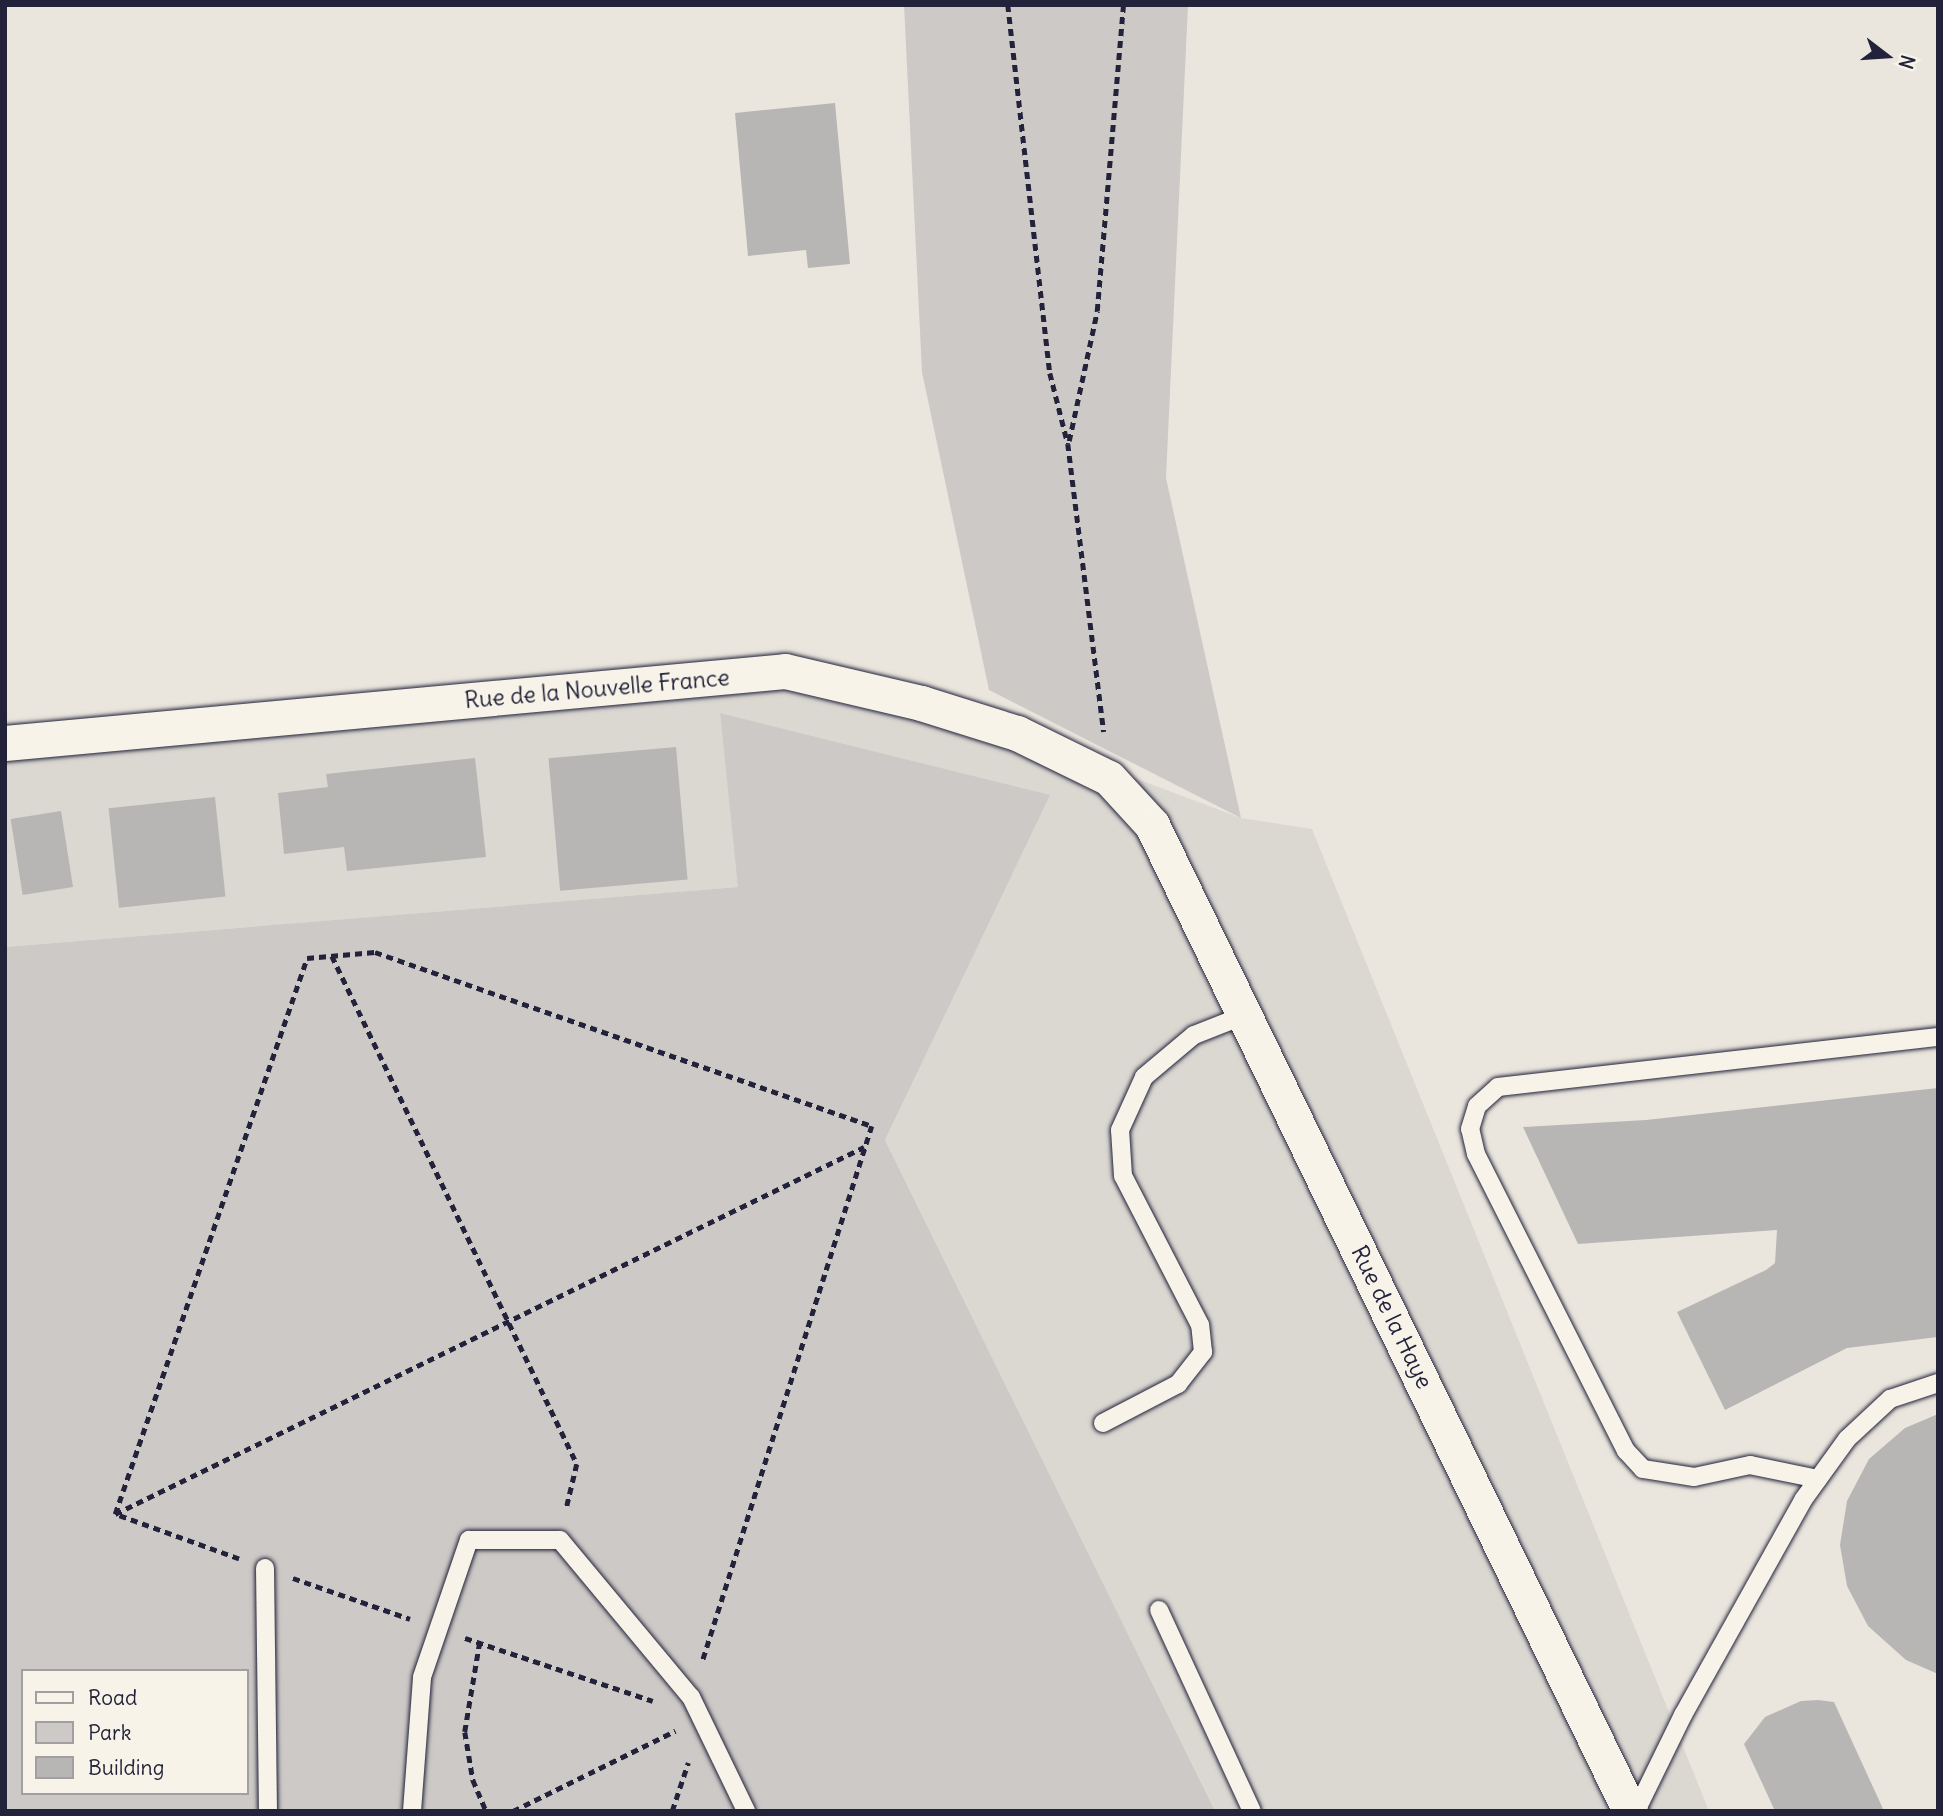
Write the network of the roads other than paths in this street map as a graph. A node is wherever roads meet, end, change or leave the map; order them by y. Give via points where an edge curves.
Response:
1 (5, 743) edge
2 (1152, 825) joint
3 (1245, 1015) junction
4 (1938, 1037) edge
5 (1938, 1383) edge
6 (1103, 1423) dead end
7 (1818, 1479) junction
8 (265, 1568) road end
9 (1159, 1610) dead end
10 (268, 1811) edge
11 (412, 1811) edge
12 (746, 1811) edge
13 (1252, 1811) edge
14 (1630, 1811) edge
15 (1636, 1811) edge

1 - 2 street, Rue de la Nouvelle France via 785,671 921,703 1017,733 1109,778
2 - 3 street, Rue de la Haye
3 - 6 lane via 1194,1035 1144,1077 1120,1130 1123,1176 1199,1325 1203,1352 1178,1384
3 - 14 street, Rue de la Haye
4 - 7 lane via 1498,1087 1477,1106 1470,1129 1476,1154 1626,1451 1643,1469 1695,1477 1750,1465
5 - 7 lane via 1890,1399 1847,1439
7 - 15 lane via 1682,1715
8 - 10 lane
9 - 13 lane
11 - 12 lane via 422,1676 469,1540 559,1540 691,1697

